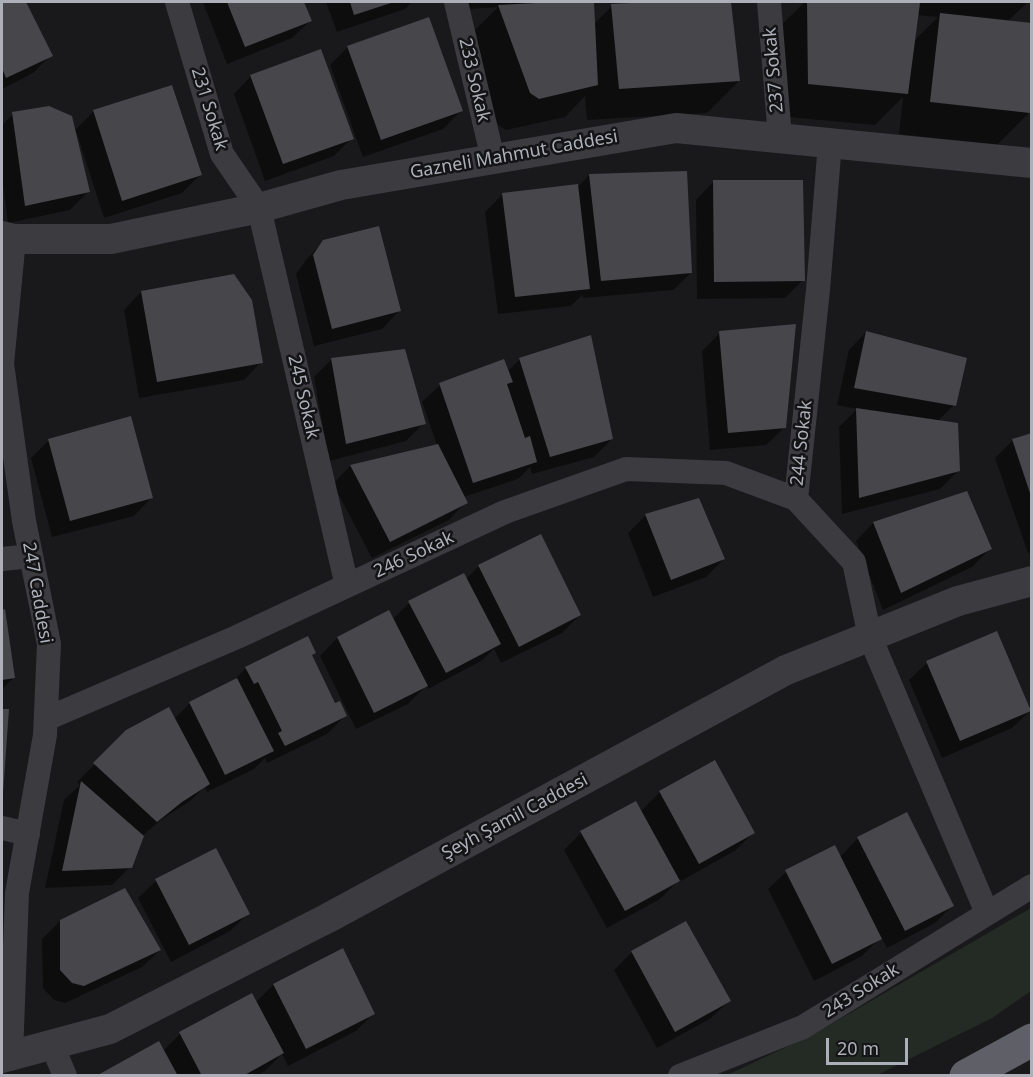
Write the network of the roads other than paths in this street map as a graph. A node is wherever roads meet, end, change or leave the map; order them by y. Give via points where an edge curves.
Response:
1 (177, 2) edge
2 (456, 2) edge
3 (769, 2) edge
4 (780, 138) junction
5 (830, 143) junction
6 (493, 159) junction
7 (1032, 163) edge
8 (260, 208) junction
9 (8, 237) edge
10 (796, 498) junction
11 (31, 556) junction
12 (2, 560) edge
13 (1032, 581) edge
14 (347, 586) junction
15 (870, 637) junction
16 (46, 719) junction
17 (2, 828) edge
18 (28, 834) junction
19 (1032, 886) edge
20 (987, 913) junction
21 (1032, 1040) edge
22 (52, 1045) junction
23 (6, 1057) edge
24 (65, 1076) edge
25 (680, 1076) edge
26 (966, 1076) edge

1 - 8 street, 231 Sokak via 222,154
2 - 6 street, 233 Sokak
3 - 4 street, 237 Sokak
4 - 5 street, Gazneli Mahmut Caddesi
4 - 6 street, Gazneli Mahmut Caddesi via 676,128
5 - 7 street, Gazneli Mahmut Caddesi
5 - 10 street, 244 Sokak
6 - 8 street, Gazneli Mahmut Caddesi via 341,185
8 - 9 street, Gazneli Mahmut Caddesi via 111,239
8 - 14 street, 245 Sokak
9 - 11 street, 247 Caddesi via 2,364
10 - 14 street, 246 Sokak via 726,473 626,469 506,512
10 - 15 street, 244 Sokak via 854,562
11 - 12 street
11 - 16 street, 247 Caddesi via 49,644
13 - 15 street, Şeyh Şamil Caddesi via 958,601
14 - 16 street, 246 Sokak
15 - 20 street, 244 Sokak
15 - 22 street, Şeyh Şamil Caddesi via 786,670 328,918 110,1029
16 - 18 street, 247 Caddesi
17 - 18 street
18 - 23 street, 247 Caddesi via 17,893
19 - 20 street, 243 Sokak
20 - 25 street, 243 Sokak via 803,1027
21 - 26 highway
22 - 23 street, Şeyh Şamil Caddesi
22 - 24 street

